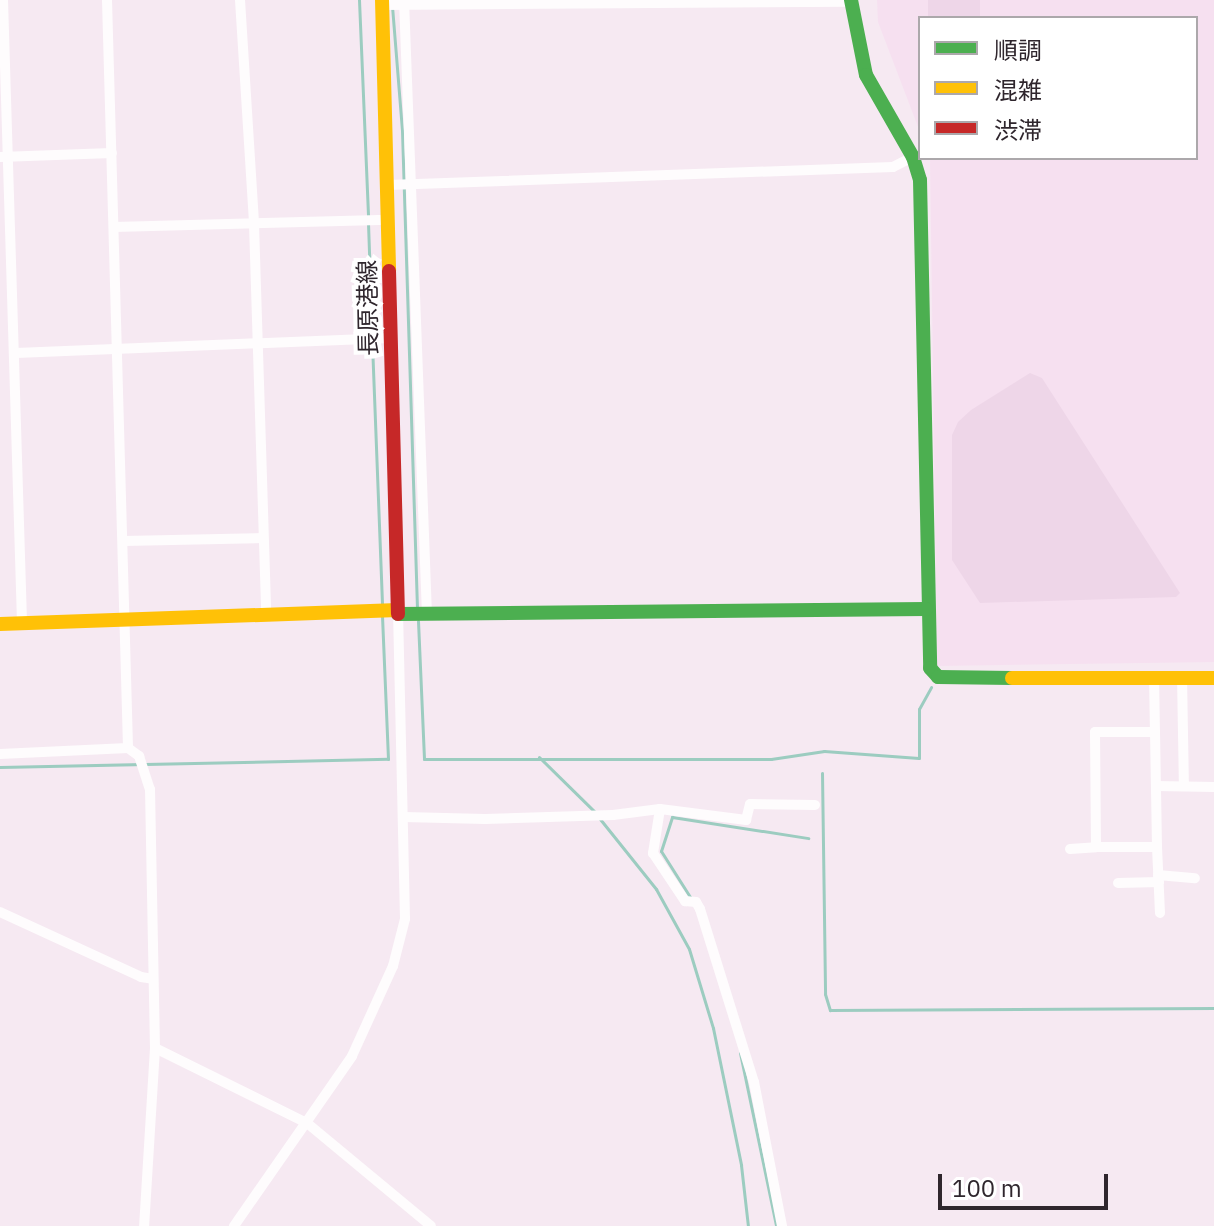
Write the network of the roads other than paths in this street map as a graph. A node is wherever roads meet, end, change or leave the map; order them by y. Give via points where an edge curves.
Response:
1 (3, 0) edge
2 (107, 0) edge
3 (240, 0) edge
4 (596, 1) edge
5 (851, 1) edge
6 (382, 2) edge
7 (404, 2) edge
8 (112, 153) junction
9 (5, 157) edge
10 (913, 157) junction
11 (412, 184) junction
12 (388, 185) junction
13 (389, 220) junction
14 (254, 224) junction
15 (114, 227) junction
16 (391, 338) junction
17 (257, 344) junction
18 (117, 349) junction
19 (16, 353) junction
20 (263, 538) junction
21 (124, 541) junction
22 (926, 609) junction
23 (398, 613) junction
24 (266, 614) junction
25 (427, 615) junction
26 (126, 617) junction
27 (22, 623) junction
28 (0, 624) edge
29 (1154, 676) junction
30 (1182, 676) junction
31 (1214, 678) edge
32 (1155, 732) junction
33 (128, 748) junction
34 (0, 754) edge
35 (1156, 786) junction
36 (1184, 786) junction
37 (1214, 787) edge
38 (815, 805) dead end
39 (660, 809) junction
40 (404, 817) junction
41 (1096, 847) junction
42 (1157, 847) junction
43 (1070, 849) dead end
44 (1159, 878) junction
45 (1195, 878) dead end
46 (1118, 883) dead end
47 (0, 912) edge
48 (1160, 913) dead end
49 (153, 979) junction
50 (155, 1048) junction
51 (307, 1123) junction
52 (144, 1226) edge
53 (234, 1226) edge
54 (431, 1226) edge
55 (782, 1226) edge

1 - 9 street
2 - 8 street
3 - 14 street
4 - 5 street
4 - 7 street
5 - 10 street via 866,75
6 - 7 street
6 - 12 street, 長原港線
7 - 11 street
8 - 9 street
8 - 15 street
9 - 19 street
10 - 11 street via 893,167
10 - 22 street via 920,180
11 - 12 street
11 - 25 street
12 - 13 street, 長原港線
13 - 14 street
13 - 16 street, 長原港線
14 - 15 street
14 - 17 street
15 - 18 street
16 - 17 street
16 - 23 street, 長原港線
17 - 18 street
17 - 20 street
18 - 19 street
18 - 21 street
19 - 27 street
20 - 21 street
20 - 24 street
21 - 26 street
22 - 25 street
22 - 29 street via 930,668 938,677
23 - 24 street
23 - 25 street
23 - 40 street
24 - 26 street
26 - 27 street
26 - 33 street
27 - 28 street
29 - 30 street
29 - 32 street
30 - 31 street
30 - 36 street
32 - 35 street
32 - 41 street via 1095,732
33 - 34 street
33 - 49 street via 139,756 150,789
35 - 36 street
35 - 42 street
36 - 37 street
38 - 39 street via 750,804 746,820
39 - 40 street via 613,815
39 - 55 street via 653,853 685,901 696,902 700,909 754,1082
40 - 51 street via 405,919 393,966 352,1056
41 - 42 street
41 - 43 street
42 - 44 street
44 - 45 street
44 - 46 street
44 - 48 street
47 - 49 street
49 - 50 street
50 - 51 street
50 - 52 street
51 - 53 street
51 - 54 street

